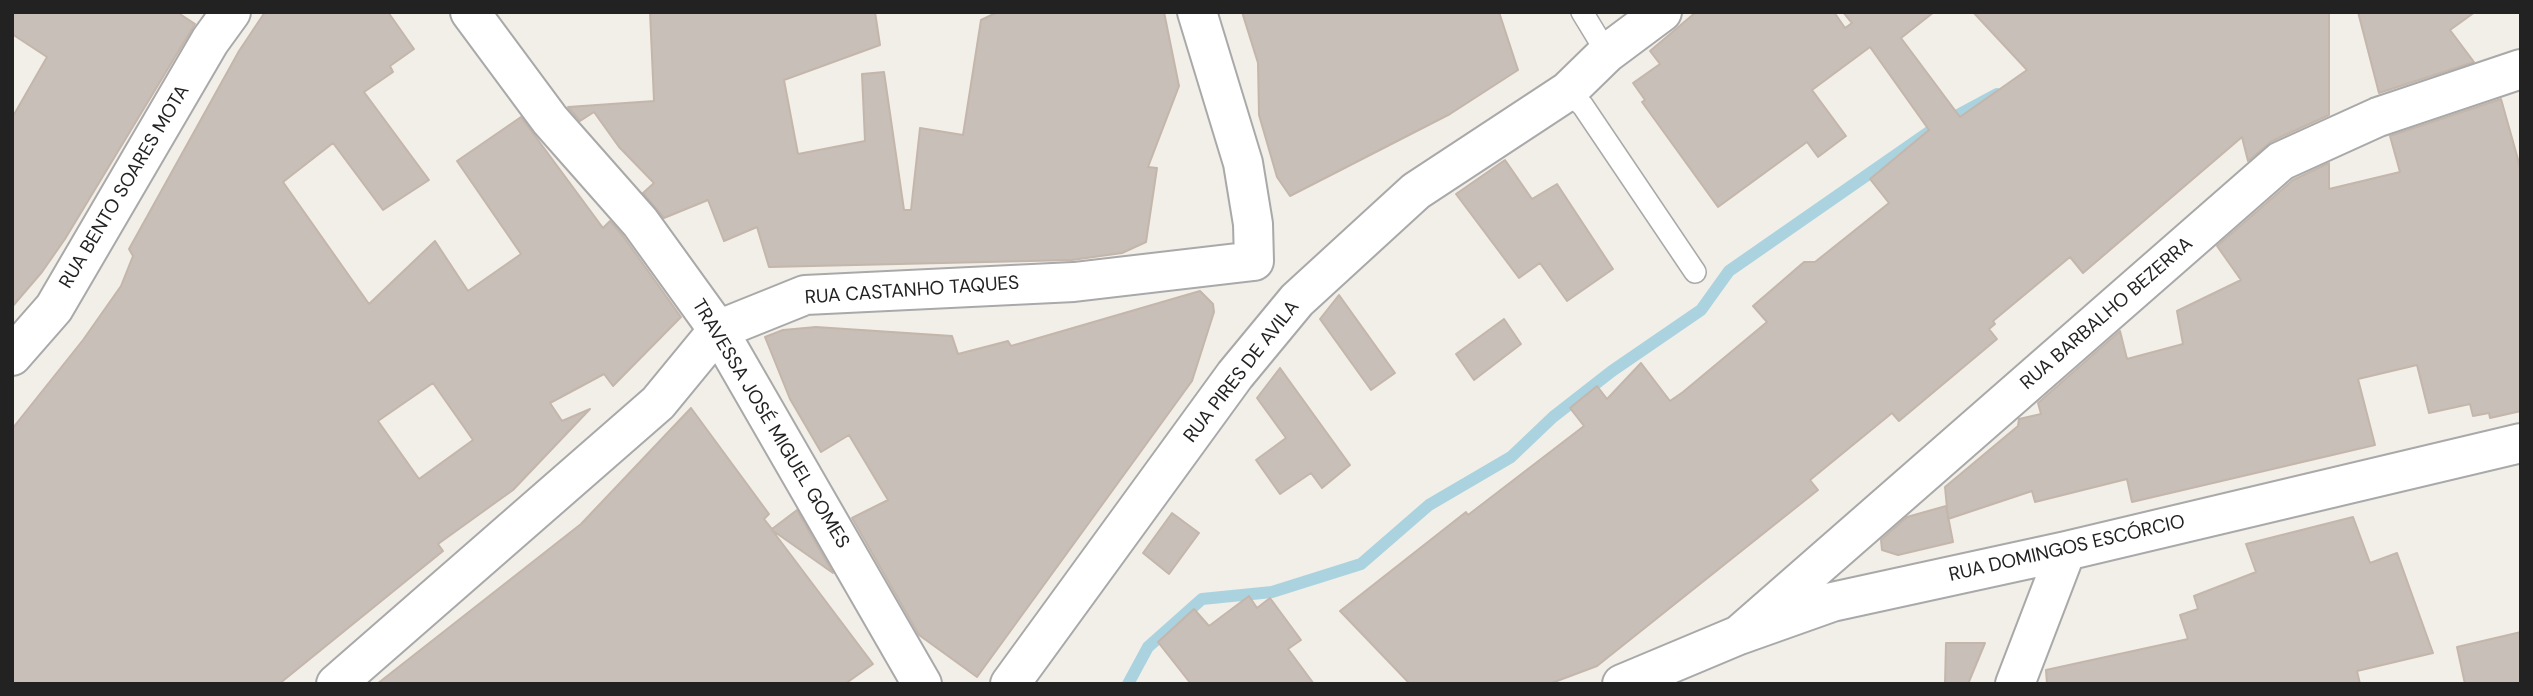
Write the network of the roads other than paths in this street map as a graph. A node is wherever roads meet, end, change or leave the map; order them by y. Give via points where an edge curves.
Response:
1 (231, 12) edge
2 (470, 12) edge
3 (1198, 12) edge
4 (1582, 12) edge
5 (1662, 12) edge
6 (1607, 53) junction
7 (2521, 69) edge
8 (1567, 91) junction
9 (1254, 261) junction
10 (1695, 272) dead end
11 (1297, 300) junction
12 (718, 330) junction
13 (12, 356) edge
14 (2521, 443) edge
15 (2066, 551) junction
16 (1739, 635) junction
17 (336, 684) edge
18 (922, 684) edge
19 (1010, 684) edge
20 (1622, 684) edge
21 (2015, 684) edge

1 - 13 street, RUA BENTO SOARES MOTA via 54,308
2 - 12 street, TRAVESSA JOSÉ MIGUEL GOMES via 550,120 640,222
3 - 9 street via 1243,163
4 - 6 lane
5 - 6 street, RUA PIRES DE AVILA
6 - 8 street, RUA PIRES DE AVILA
7 - 16 street, RUA BARBALHO BEZERRA via 2378,117 2281,161
8 - 10 lane via 1583,106
8 - 11 street, RUA PIRES DE AVILA via 1416,191
9 - 11 street
9 - 12 street, RUA CASTANHO TAQUES via 1074,282 806,295
11 - 19 street, RUA PIRES DE AVILA via 1235,375
12 - 17 street, RUA CASTANHO TAQUES via 658,403
12 - 18 street, TRAVESSA JOSÉ MIGUEL GOMES
14 - 15 street, RUA DOMINGOS ESCÓRCIO
15 - 16 street, RUA DOMINGOS ESCÓRCIO via 1832,602
15 - 21 street
16 - 20 street, RUA DOMINGOS ESCÓRCIO

